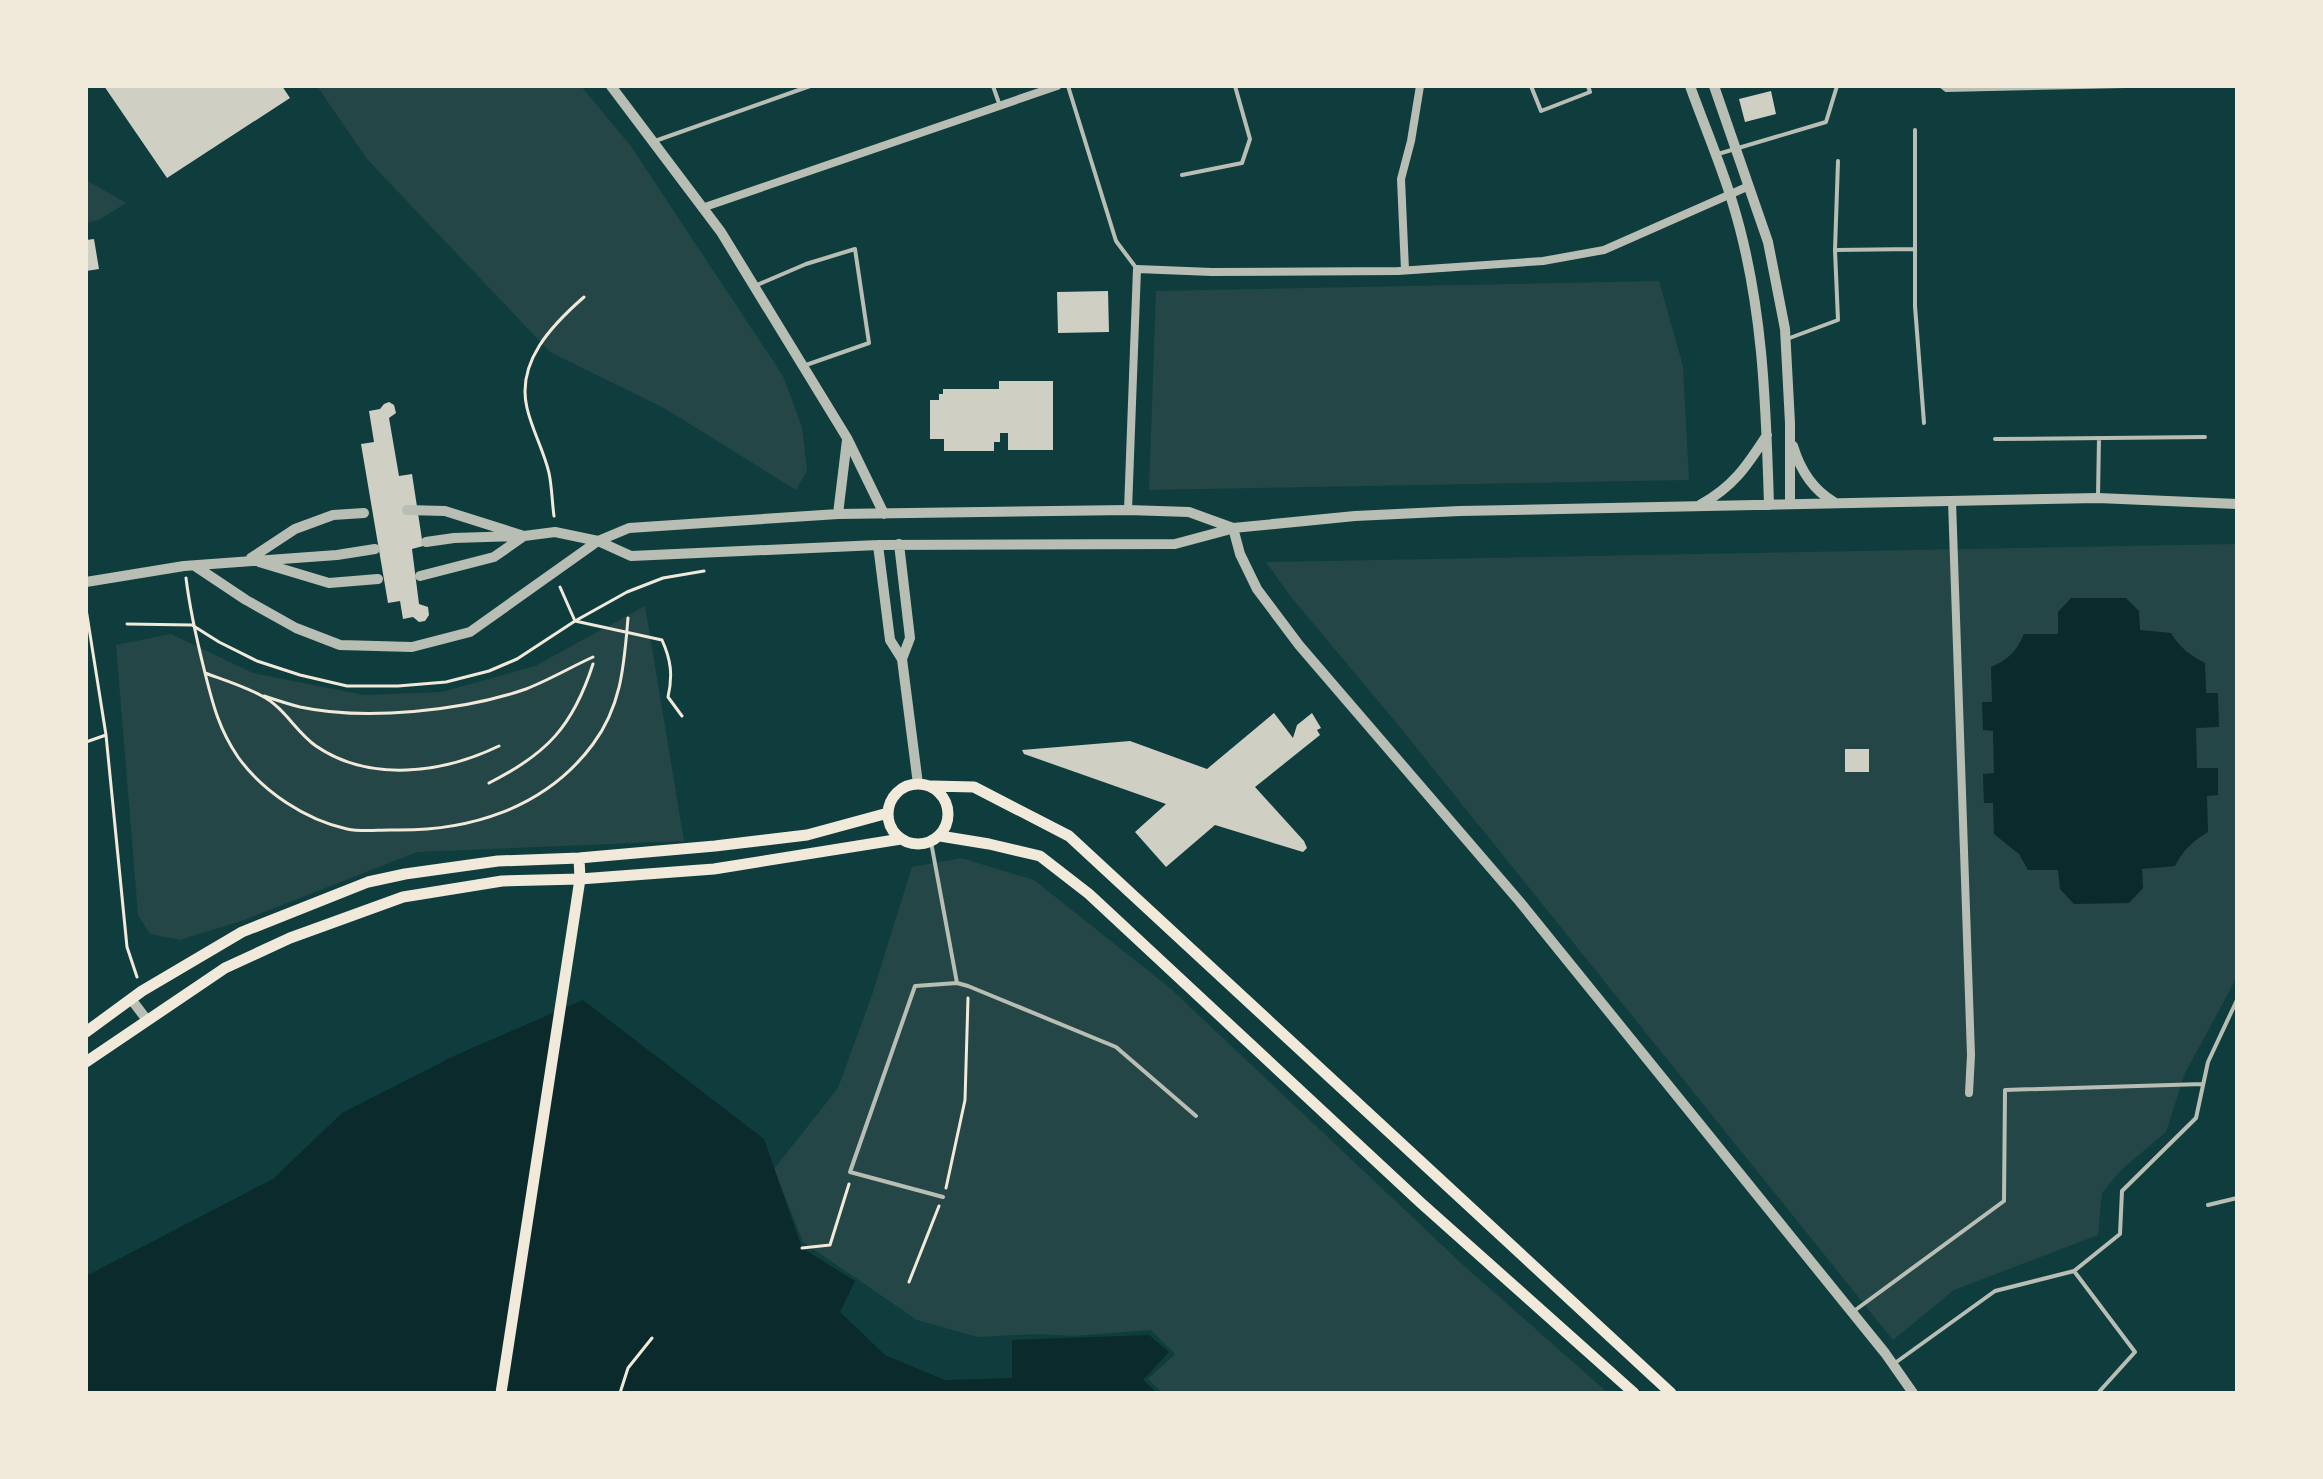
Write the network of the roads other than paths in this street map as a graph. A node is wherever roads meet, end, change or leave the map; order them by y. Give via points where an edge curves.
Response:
1 (611, 86) edge
2 (810, 86) edge
3 (993, 86) edge
4 (1057, 86) edge
5 (1068, 86) edge
6 (1235, 86) edge
7 (1420, 86) edge
8 (1531, 86) edge
9 (1588, 86) edge
10 (1690, 86) edge
11 (1714, 86) edge
12 (1837, 86) edge
13 (1941, 86) edge
14 (2125, 86) edge
15 (1000, 106) junction
16 (1915, 130) dead end
17 (652, 142) junction
18 (1735, 148) junction
19 (1715, 155) junction
20 (1838, 161) dead end
21 (1182, 175) dead end
22 (1749, 186) junction
23 (1729, 193) junction
24 (702, 208) junction
25 (1915, 249) junction
26 (1835, 250) junction
27 (1137, 269) junction
28 (1405, 270) junction
29 (755, 286) junction
30 (1786, 340) junction
31 (803, 366) junction
32 (1924, 423) dead end
33 (1767, 435) junction
34 (1790, 436) junction
35 (2205, 437) dead end
36 (847, 438) junction
37 (2099, 438) junction
38 (1995, 439) dead end
39 (2098, 498) junction
40 (1952, 501) junction
41 (1790, 504) junction
42 (1837, 504) junction
43 (2237, 504) edge
44 (1769, 505) junction
45 (1698, 506) junction
46 (407, 510) dead end
47 (1128, 510) junction
48 (364, 513) dead end
49 (838, 514) junction
50 (884, 514) junction
51 (1233, 528) junction
52 (524, 536) junction
53 (598, 541) junction
54 (426, 542) dead end
55 (899, 544) junction
56 (878, 545) junction
57 (375, 549) dead end
58 (250, 559) junction
59 (190, 566) junction
60 (420, 576) dead end
61 (378, 579) dead end
62 (86, 582) edge
63 (902, 659) junction
64 (918, 784) junction
65 (932, 786) junction
66 (888, 813) junction
67 (901, 839) junction
68 (935, 839) junction
69 (579, 858) junction
70 (580, 879) junction
71 (957, 983) junction
72 (131, 999) junction
73 (2237, 1000) edge
74 (147, 1020) junction
75 (86, 1032) edge
76 (86, 1062) edge
77 (2203, 1084) junction
78 (1969, 1093) dead end
79 (1196, 1116) dead end
80 (943, 1197) road end
81 (2237, 1198) edge
82 (2208, 1205) dead end
83 (2074, 1271) junction
84 (1852, 1312) junction
85 (1893, 1364) junction
86 (501, 1393) edge
87 (1634, 1393) edge
88 (1671, 1393) edge
89 (1913, 1393) edge
90 (2098, 1393) edge

1 - 17 street
2 - 17 lane
3 - 15 lane
4 - 15 street
5 - 27 lane via 1116,241
6 - 21 lane via 1250,139 1242,163
7 - 28 street via 1401,179
8 - 9 lane via 1541,111 1590,92
10 - 19 street
11 - 18 street
12 - 18 lane via 1826,122
13 - 14 lane
15 - 24 street
16 - 25 lane
17 - 24 street
18 - 19 lane
18 - 22 street
19 - 23 street
20 - 26 lane
22 - 23 street
22 - 30 street via 1768,242
23 - 28 street via 1604,250 1543,261
23 - 33 street via 1759,328
24 - 29 street
25 - 26 lane
25 - 32 lane
26 - 30 lane via 1838,320
27 - 28 street
27 - 47 street
29 - 31 street
29 - 31 lane via 855,249 869,343
30 - 34 street
31 - 36 street
33 - 44 street
33 - 45 street via 1738,478
34 - 41 street
34 - 42 street via 1813,486
35 - 37 lane
36 - 49 street
36 - 50 street
37 - 38 lane
37 - 39 lane
39 - 40 street
39 - 43 street
40 - 42 street
40 - 78 street
41 - 42 street
41 - 44 street
44 - 45 street
45 - 51 street via 1430,512
46 - 52 street via 445,511
47 - 50 street
47 - 51 street via 1189,512
48 - 58 street via 333,515 295,529
49 - 50 street
49 - 53 street via 629,528
51 - 55 street via 1175,544
51 - 84 street via 1257,589 1299,645 1520,902
52 - 53 street via 555,532
52 - 54 street
52 - 60 street via 494,557
53 - 56 street via 631,556
53 - 59 street via 470,632 412,647 340,645 296,628
55 - 56 street
55 - 63 street via 910,638
56 - 63 street via 890,640
57 - 58 street
58 - 59 street
58 - 61 street via 329,583
59 - 62 street
63 - 64 street
64 - 65 main road
64 - 66 main road via 895,794
65 - 68 main road via 949,809 949,819
65 - 88 main road via 974,787 1069,836
66 - 67 main road
66 - 69 main road via 807,835
67 - 68 main road via 921,845
67 - 70 main road via 714,869
68 - 71 lane
68 - 87 main road via 1040,856 1089,894
69 - 70 main road
69 - 72 main road via 498,861 368,882 242,932
70 - 74 main road via 502,881 403,897 225,968
70 - 86 main road
71 - 79 lane via 1116,1047
71 - 80 lane via 915,986 850,1172
72 - 74 street
72 - 75 main road
73 - 77 lane
74 - 76 main road
77 - 83 lane via 2196,1118 2122,1191 2120,1234
77 - 84 lane via 2005,1090 2004,1201
81 - 82 lane
83 - 85 lane via 1995,1291
83 - 90 lane via 2135,1352
84 - 85 street
85 - 89 street

